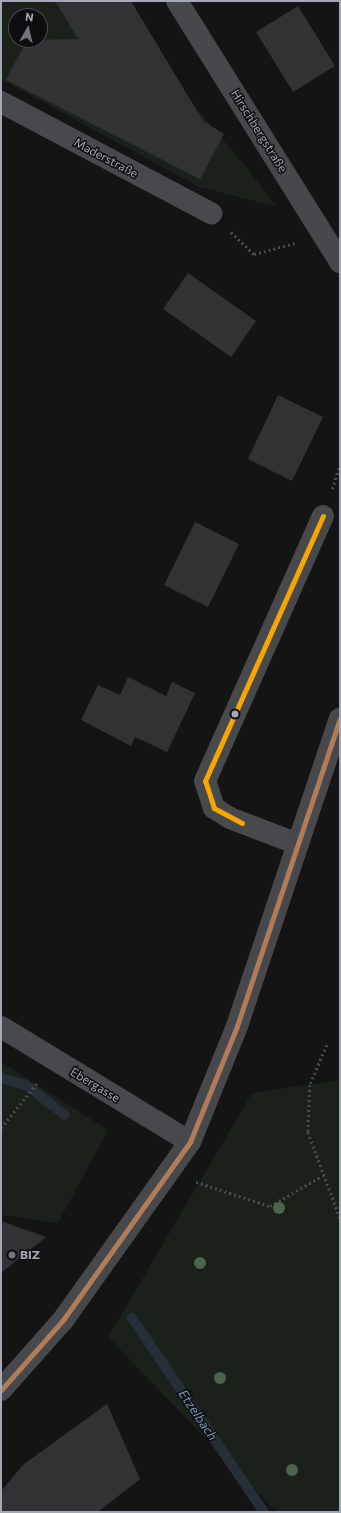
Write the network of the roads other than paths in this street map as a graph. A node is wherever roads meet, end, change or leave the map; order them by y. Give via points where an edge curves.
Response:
1 (177, 1) edge
2 (1, 102) edge
3 (211, 213) dead end
4 (340, 262) edge
5 (323, 516) dead end
6 (340, 719) edge
7 (298, 844) junction
8 (1, 1027) edge
9 (190, 1142) junction
10 (1, 1390) edge

1 - 4 main road, Hirschbergstraße
2 - 3 street, Maderstraße
5 - 7 street via 206,781 214,808 230,818
6 - 7 main road
7 - 9 main road via 237,1026
8 - 9 street, Ebergasse
9 - 10 main road via 63,1320

